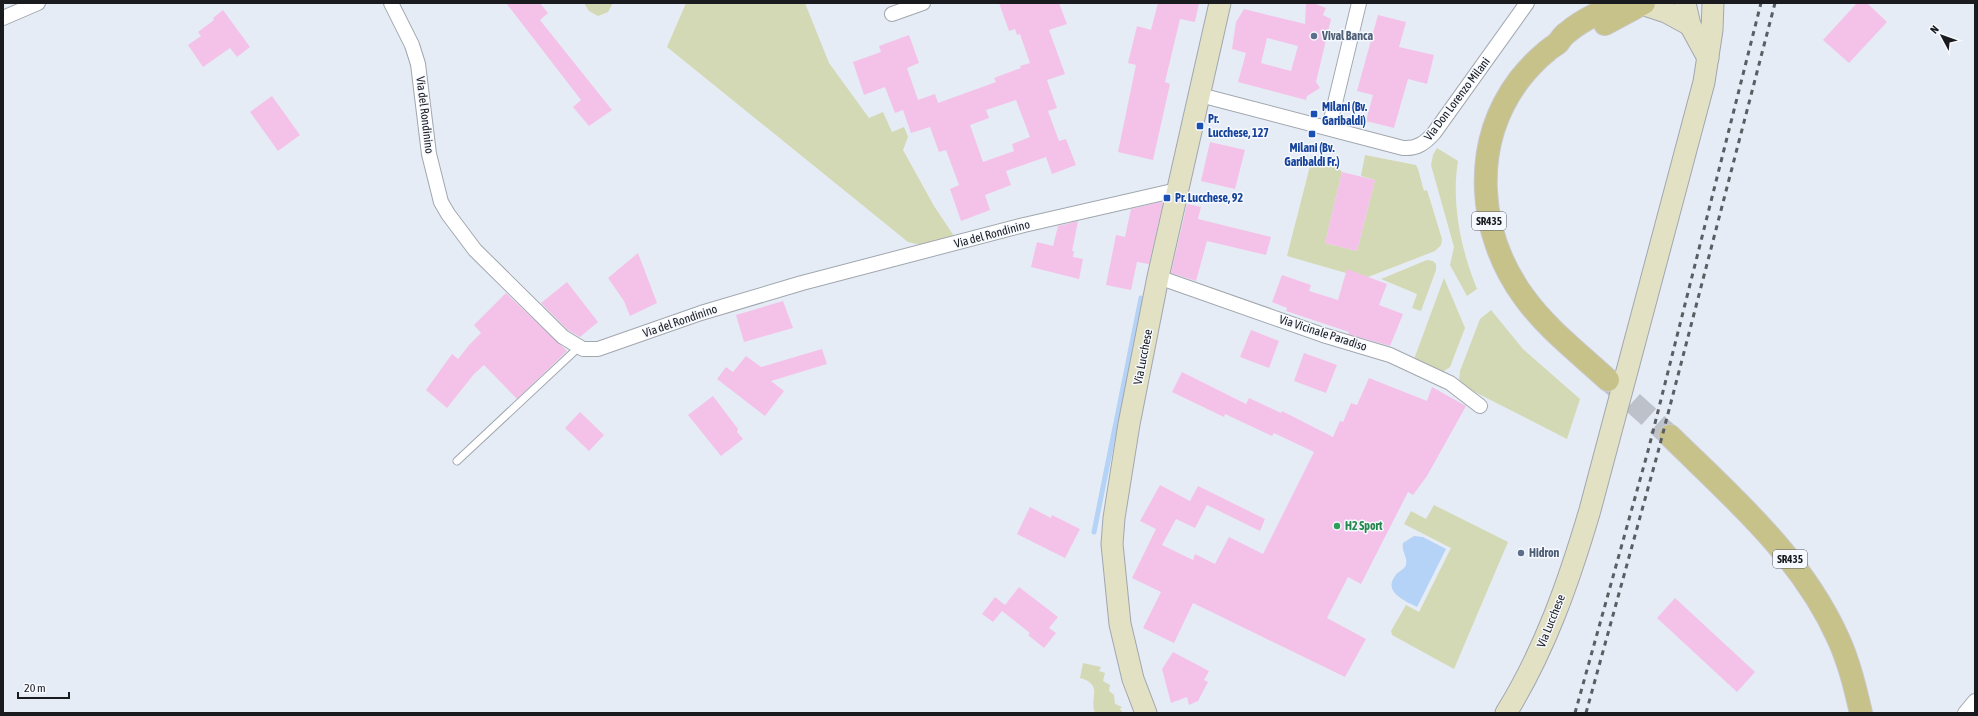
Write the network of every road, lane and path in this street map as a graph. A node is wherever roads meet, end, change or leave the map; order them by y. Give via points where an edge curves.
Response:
1 (38, 3) edge
2 (391, 3) edge
3 (923, 3) edge
4 (1220, 3) edge
5 (1359, 3) edge
6 (1528, 3) edge
7 (1617, 3) edge
8 (1643, 3) edge
9 (1685, 3) edge
10 (1713, 3) edge
11 (892, 14) dead end
12 (3, 18) edge
13 (1690, 25) junction
14 (1558, 43) junction
15 (1708, 58) junction
16 (1200, 95) junction
17 (1329, 128) junction
18 (1177, 190) junction
19 (1158, 277) junction
20 (579, 347) junction
21 (1608, 380) tunnel mouth
22 (1480, 406) dead end
23 (1670, 436) tunnel mouth
24 (457, 461) dead end
25 (1975, 701) edge
26 (1146, 713) edge
27 (1506, 713) edge
28 (1861, 713) edge
29 (1965, 713) edge

1 - 12 street
2 - 20 street, Via del Rondinino via 412,45 418,64 429,154 441,202 458,229 484,259 557,332
3 - 11 street
4 - 16 street, Via Lucchese
5 - 17 street
6 - 17 street, Via Don Lorenzo Milani via 1434,133 1421,145 1403,148
7 - 14 main road via 1574,27 1563,35
8 - 13 street
8 - 14 main road, SR435 via 1576,39
9 - 13 street
10 - 15 street, Via Lucchese
13 - 15 street
14 - 21 main road, SR435 via 1525,73 1501,112 1493,134 1487,164 1487,212 1499,255 1525,299
15 - 27 street, Via Lucchese via 1704,82 1586,524 1554,618 1525,681
16 - 17 street, Via Don Lorenzo Milani
16 - 18 street, Via Lucchese
18 - 19 street, Via Lucchese
18 - 20 street, Via del Rondinino via 1024,225 802,284 701,313 598,348 590,350
19 - 22 street, Via Vicinale Paradiso via 1323,335 1390,355 1450,383
19 - 26 street, Via Lucchese via 1117,497 1112,544 1120,624
20 - 24 lane
23 - 28 main road, SR435 via 1754,517 1809,585 1838,637 1848,663
25 - 29 street

